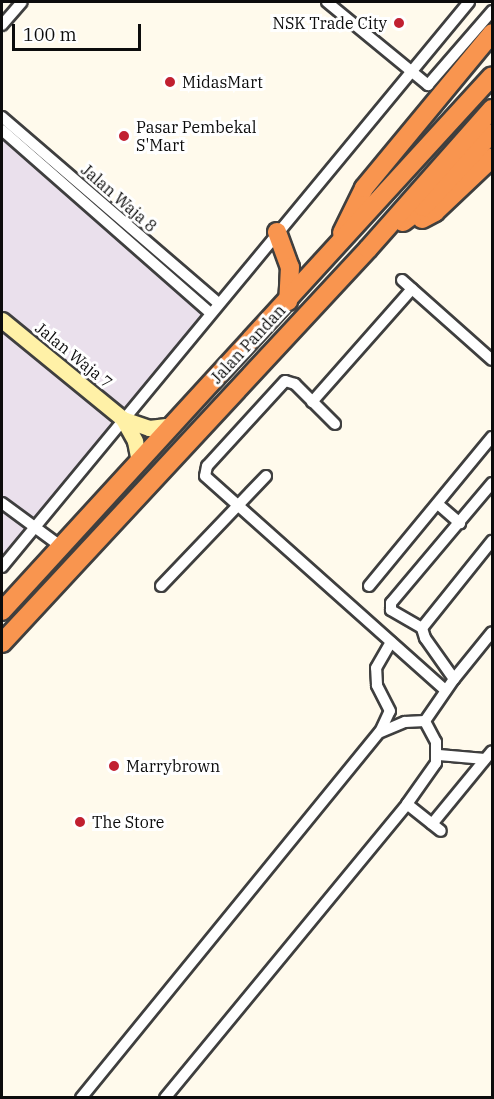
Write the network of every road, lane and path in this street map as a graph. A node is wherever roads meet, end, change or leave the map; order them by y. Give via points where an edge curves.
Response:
1 (21, 2) edge
2 (327, 2) edge
3 (469, 2) edge
4 (492, 11) edge
5 (2, 25) edge
6 (492, 34) edge
7 (410, 73) junction
8 (492, 76) edge
9 (492, 109) edge
10 (2, 117) edge
11 (2, 130) edge
12 (492, 133) edge
13 (492, 158) edge
14 (278, 232) junction
15 (368, 249) junction
16 (331, 253) junction
17 (402, 280) dead end
18 (412, 289) junction
19 (288, 301) junction
20 (218, 303) junction
21 (210, 313) junction
22 (2, 320) edge
23 (492, 360) edge
24 (312, 402) junction
25 (123, 419) junction
26 (335, 424) dead end
27 (173, 425) junction
28 (492, 436) edge
29 (139, 462) junction
30 (266, 476) dead end
31 (492, 483) edge
32 (2, 502) edge
33 (439, 505) junction
34 (239, 506) junction
35 (460, 523) junction
36 (35, 528) junction
37 (492, 541) edge
38 (59, 545) junction
39 (2, 567) edge
40 (161, 586) dead end
41 (369, 586) dead end
42 (2, 611) edge
43 (422, 628) junction
44 (492, 632) edge
45 (391, 642) junction
46 (2, 643) edge
47 (454, 679) junction
48 (445, 690) junction
49 (424, 721) junction
50 (380, 732) junction
51 (439, 755) junction
52 (489, 755) edge
53 (407, 804) junction
54 (432, 824) junction
55 (441, 831) dead end
56 (81, 1098) edge
57 (165, 1098) edge

1 - 5 street
2 - 7 street
3 - 7 street
4 - 7 street via 431,84
6 - 16 highway via 364,189
7 - 14 street
8 - 16 highway, Jalan Pandan
9 - 15 highway, Jalan Pandan
10 - 20 street, Jalan Waja 8
11 - 21 street, Jalan Waja 8
12 - 15 highway via 423,207
13 - 15 highway via 435,212
14 - 19 highway via 290,267
14 - 20 street
15 - 46 highway, Jalan Pandan
16 - 19 highway, Jalan Pandan
17 - 18 street
18 - 23 street
18 - 24 street
19 - 27 highway, Jalan Pandan
20 - 21 street
21 - 25 street
22 - 25 street, Jalan Waja 7
24 - 26 street
24 - 34 street via 295,384 285,381 207,466 205,476
25 - 27 street, Jalan Waja 7 via 148,428
25 - 29 street, Jalan Waja 7 via 135,441
25 - 36 street
27 - 29 highway, Jalan Pandan
28 - 33 street
29 - 38 highway, Jalan Pandan
30 - 34 street
31 - 35 street
32 - 36 street
33 - 35 street
33 - 41 street
34 - 40 street
34 - 45 street
35 - 43 street via 391,603 391,610
36 - 38 street
36 - 39 street
37 - 43 street
38 - 42 highway, Jalan Pandan
43 - 47 street via 424,638
44 - 47 street
45 - 48 street
45 - 50 street via 376,668 377,685 390,711
47 - 48 street
48 - 49 street
49 - 50 street via 405,722
49 - 51 street via 434,735
50 - 56 street
51 - 52 street
51 - 53 street
52 - 54 street
53 - 54 street
53 - 57 street
54 - 55 street

